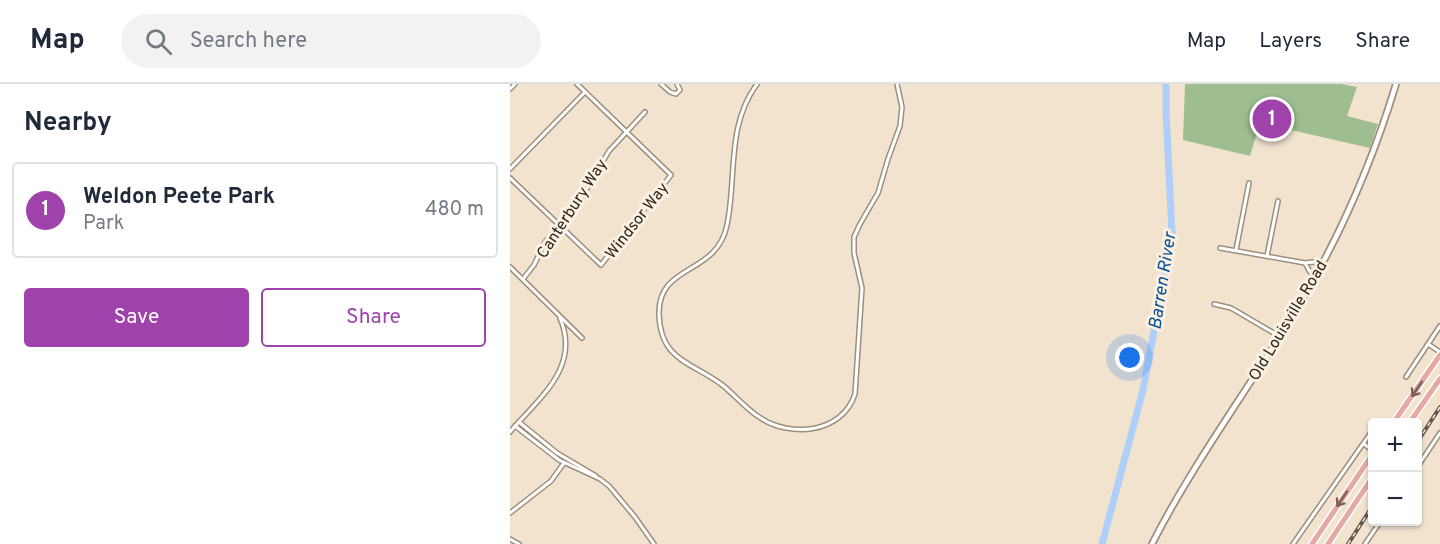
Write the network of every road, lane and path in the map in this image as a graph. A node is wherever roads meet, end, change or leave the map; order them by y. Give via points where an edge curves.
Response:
1 (515, 84) edge
2 (577, 84) edge
3 (661, 84) edge
4 (677, 84) edge
5 (757, 84) edge
6 (897, 84) edge
7 (1396, 84) edge
8 (510, 89) edge
9 (585, 92) junction
10 (645, 112) dead end
11 (627, 131) junction
12 (510, 169) edge
13 (510, 178) edge
14 (1249, 183) dead end
15 (1278, 201) dead end
16 (560, 225) junction
17 (1220, 248) dead end
18 (1236, 250) junction
19 (1267, 256) junction
20 (1305, 263) junction
21 (1322, 264) junction
22 (510, 267) edge
23 (1315, 276) junction
24 (523, 279) junction
25 (1214, 304) dead end
26 (560, 318) junction
27 (1440, 326) edge
28 (1280, 336) junction
29 (582, 338) dead end
30 (1428, 344) junction
31 (1440, 354) edge
32 (1406, 377) dead end
33 (1440, 379) edge
34 (1397, 418) edge
35 (1413, 418) edge
36 (519, 422) junction
37 (515, 426) junction
38 (510, 432) edge
39 (1440, 433) edge
40 (1368, 438) edge
41 (1364, 444) junction
42 (1368, 447) edge
43 (1422, 460) edge
44 (1368, 461) edge
45 (564, 463) junction
46 (600, 479) junction
47 (1368, 484) edge
48 (510, 513) edge
49 (1377, 526) edge
50 (510, 539) edge
51 (519, 544) edge
52 (654, 544) edge
53 (1152, 544) edge
54 (1293, 544) edge
55 (1312, 544) edge
56 (1328, 544) edge
57 (1365, 544) edge

1 - 8 street
2 - 9 street
3 - 4 street via 676,94 680,90
5 - 6 street via 736,129 725,235 709,258 667,285 659,318 666,344 683,363 718,382 767,422 809,429 836,420 850,406 855,394 862,288 854,237 879,193 900,126 902,107
7 - 21 street, Old Louisville Road via 1358,190
9 - 11 street
9 - 12 street
10 - 11 street, Canterbury Way
11 - 16 street, Canterbury Way via 609,151 574,210
11 - 16 street, Windsor Way via 671,175 601,265
13 - 16 street
14 - 18 street
15 - 19 street
16 - 24 street, Canterbury Way
17 - 18 street
18 - 19 street
19 - 20 street
20 - 21 street
20 - 23 street
21 - 23 street, Old Louisville Road
22 - 24 street
23 - 28 street, Old Louisville Road
24 - 26 street
25 - 28 street via 1231,308
26 - 29 street
26 - 36 street via 566,339 564,364
27 - 30 street
28 - 53 street, Old Louisville Road
30 - 31 street
30 - 32 street
31 -> 34 main road
33 - 35 main road
36 - 37 street
36 - 46 street via 557,453
37 - 38 street
37 - 45 street
39 - 43 street
40 - 41 street
41 - 42 street
41 - 54 street
44 -> 55 main road
45 - 46 street
45 - 48 street via 550,481
46 - 52 street via 621,498
47 - 56 main road
49 - 57 street
50 - 51 street

